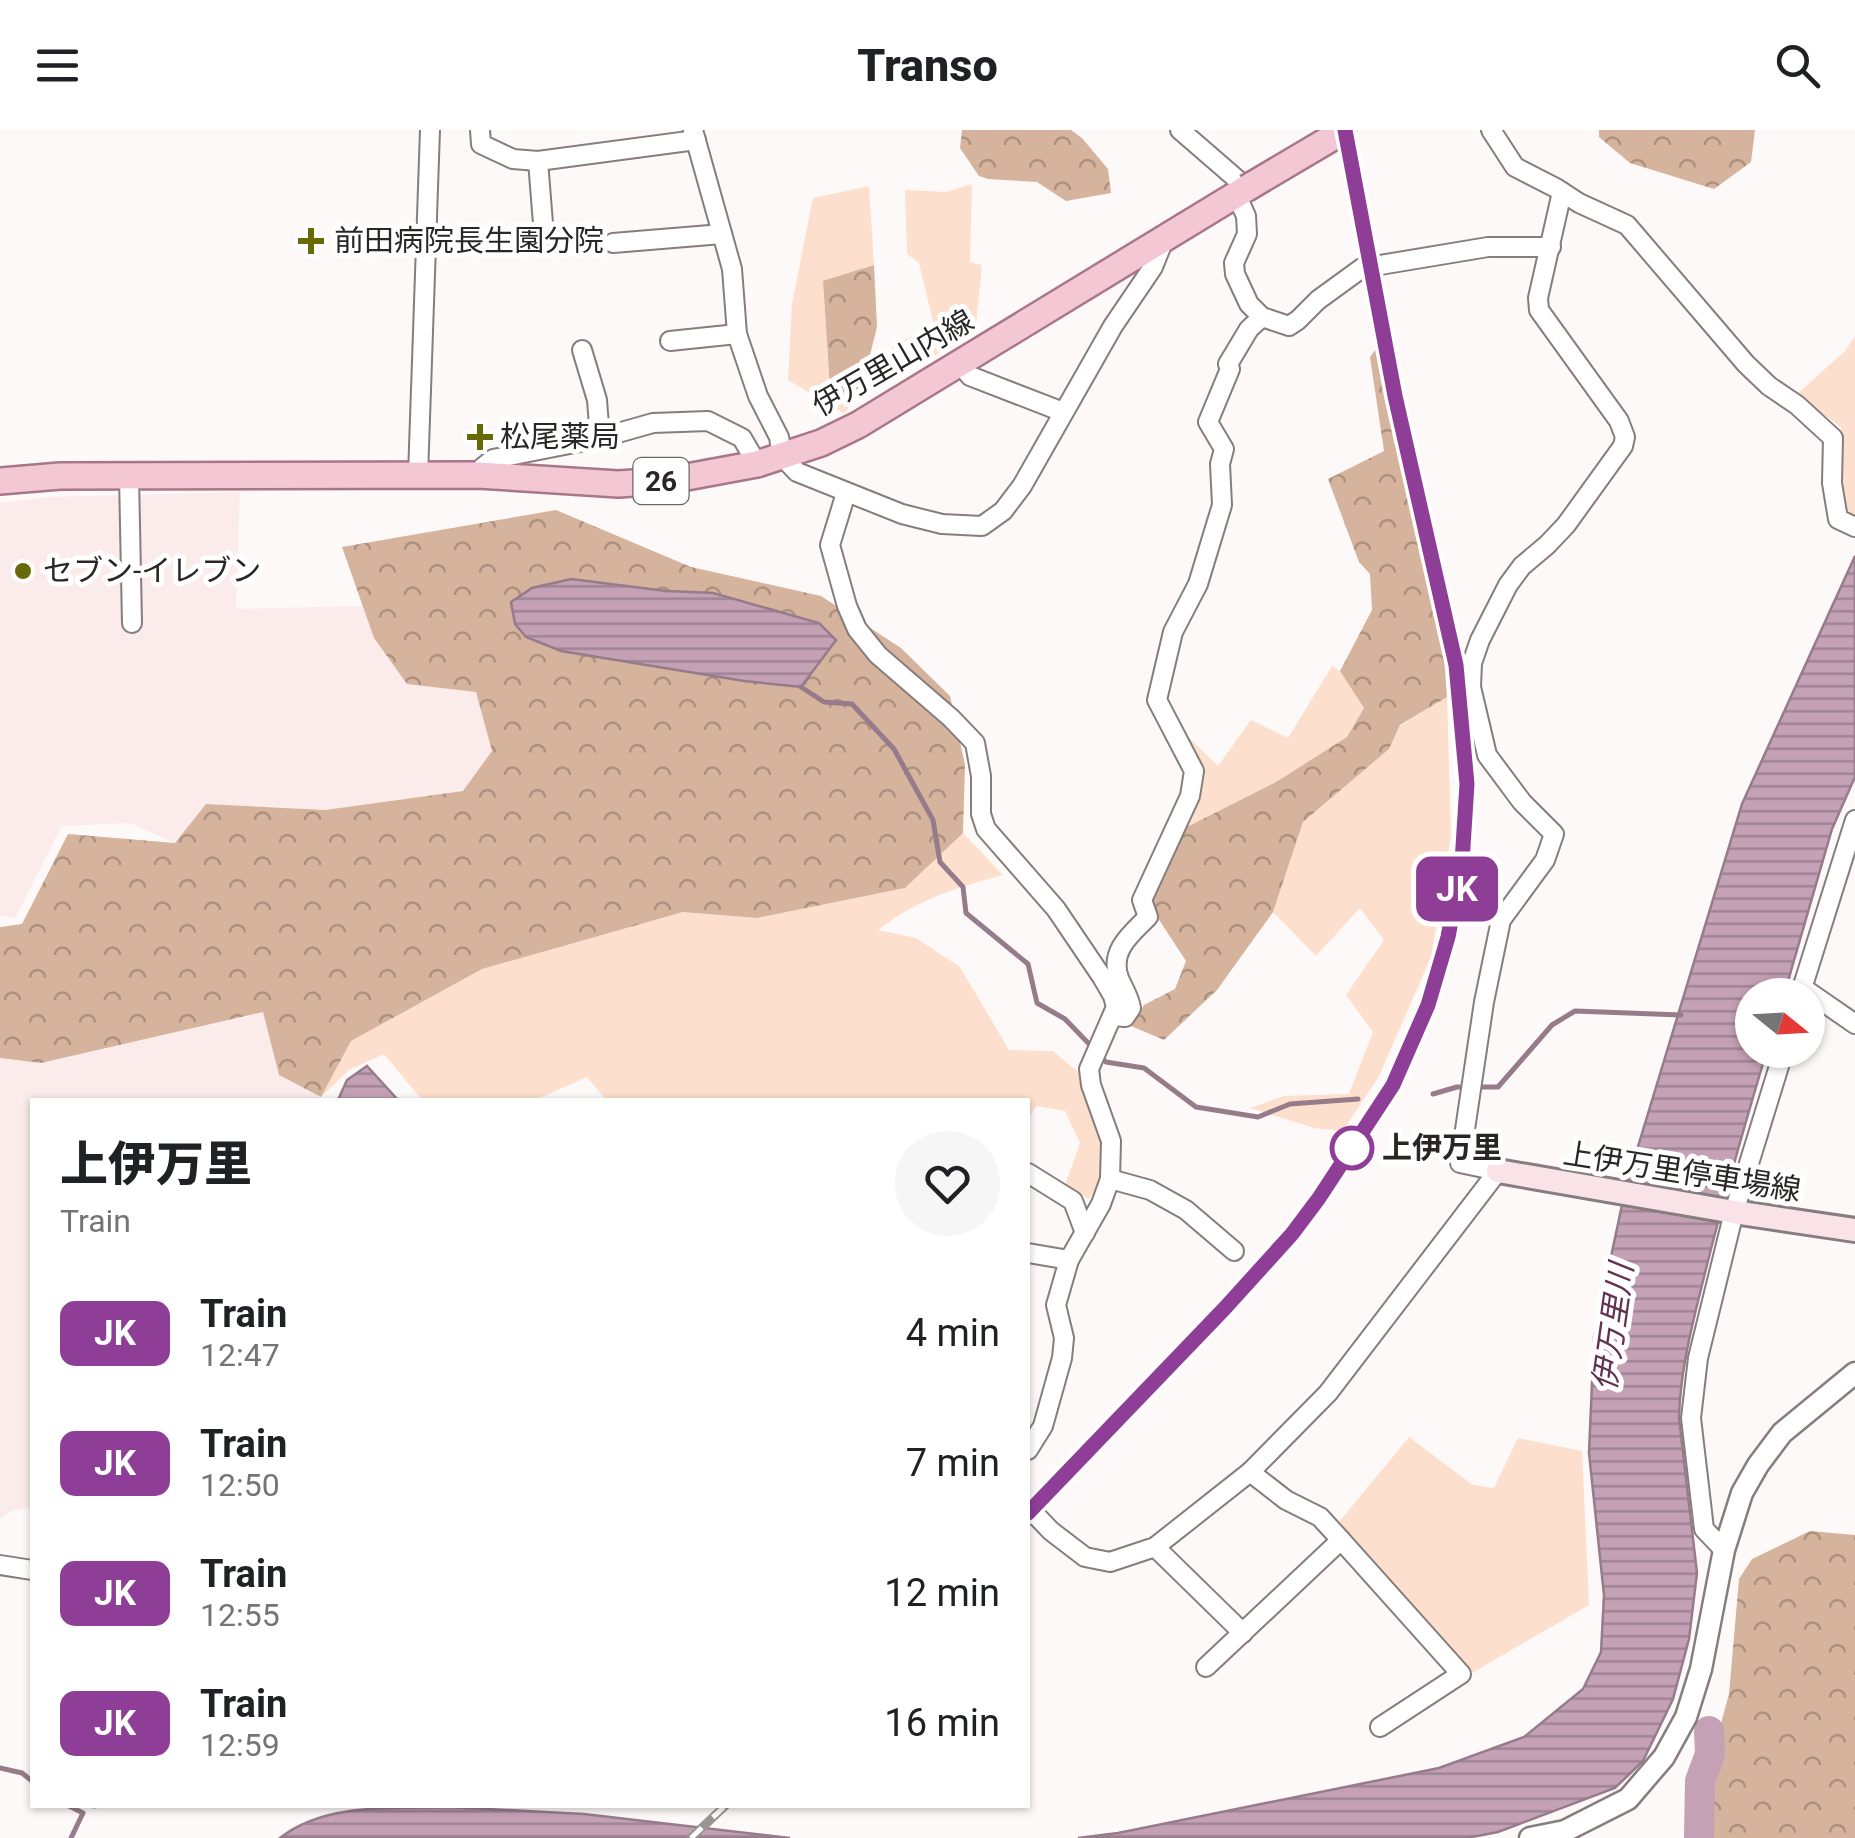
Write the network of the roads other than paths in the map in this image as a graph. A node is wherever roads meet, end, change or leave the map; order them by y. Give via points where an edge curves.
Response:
1 (430, 130) edge
2 (480, 130) edge
3 (1180, 130) edge
4 (1346, 130) edge
5 (1491, 130) edge
6 (694, 135) edge
7 (538, 161) junction
8 (1241, 191) junction
9 (1562, 192) junction
10 (722, 234) junction
11 (544, 236) dead end
12 (1165, 236) junction
13 (613, 244) dead end
14 (1551, 247) junction
15 (1262, 317) junction
16 (737, 334) junction
17 (670, 340) dead end
18 (582, 350) dead end
19 (960, 364) junction
20 (1064, 412) junction
21 (600, 438) junction
22 (782, 456) junction
23 (757, 464) junction
24 (478, 475) junction
25 (129, 476) junction
26 (418, 476) junction
27 (0, 481) edge
28 (846, 493) junction
29 (1855, 528) edge
30 (132, 622) dead end
31 (1855, 820) edge
32 (1806, 978) edge
33 (1825, 1006) edge
34 (1113, 1016) junction
35 (1855, 1024) edge
36 (1778, 1068) edge
37 (1498, 1171) junction
38 (1030, 1175) edge
39 (1110, 1179) junction
40 (1734, 1212) junction
41 (1855, 1230) edge
42 (1085, 1232) junction
43 (1234, 1251) dead end
44 (1030, 1253) edge
45 (1069, 1260) junction
46 (1855, 1373) edge
47 (1030, 1447) edge
48 (1250, 1472) junction
49 (1030, 1508) edge
50 (1342, 1540) junction
51 (1155, 1547) junction
52 (1724, 1550) junction
53 (0, 1565) edge
54 (30, 1570) edge
55 (1243, 1633) junction
56 (1206, 1667) dead end
57 (1380, 1726) dead end
58 (1530, 1838) edge

1 - 26 street
2 - 7 street via 482,144
3 - 8 street
4 - 8 main road, 伊万里山内線 / 26, bridge
5 - 9 street via 1516,167
6 - 7 street
6 - 10 street
7 - 11 street
8 - 12 main road, 伊万里山内線 / 26
8 - 15 street via 1247,234 1235,274
9 - 14 street
9 - 29 street via 1627,225 1746,364 1834,438 1838,518
10 - 13 street
10 - 16 street
12 - 19 main road, 伊万里山内線 / 26
12 - 20 street
14 - 15 street via 1488,247 1362,268 1289,326
14 - 37 street via 1539,310 1625,437 1566,525 1508,585 1472,663 1488,755 1554,834 1545,860 1501,920 1470,1087 1460,1164
15 - 34 street via 1228,364 1208,422 1224,450 1222,505 1198,584 1173,632 1157,700 1194,771 1190,796 1142,900 1148,916 1122,942 1116,959 1131,1008
16 - 17 street
16 - 22 street
18 - 21 street
19 - 20 street via 970,376
19 - 22 main road, 伊万里山内線 / 26 via 858,425
20 - 28 street via 1022,486 982,526 942,524
21 - 23 street via 653,424 708,422 742,438
21 - 24 street via 492,459
22 - 23 main road, 伊万里山内線 / 26
22 - 28 street via 797,472
23 - 24 main road, 伊万里山内線 / 26 via 618,484
24 - 26 main road, 伊万里山内線 / 26
25 - 26 main road, 伊万里山内線 / 26
25 - 27 main road, 伊万里山内線 / 26
25 - 30 street
28 - 34 street via 830,545 857,629 974,742 986,829 1056,909 1114,996
31 - 32 street
33 - 35 street
34 - 39 street via 1088,1069 1111,1141
36 - 40 street
37 - 40 main road, 上伊万里停車場線
37 - 48 street via 1328,1393
38 - 42 street via 1073,1201
39 - 42 street
39 - 43 street via 1186,1210
40 - 41 main road, 上伊万里停車場線
40 - 52 street via 1698,1358 1691,1418 1704,1529
42 - 45 street
44 - 45 street
45 - 47 street via 1056,1306 1062,1358 1043,1426
46 - 52 street via 1782,1433 1758,1465
48 - 50 street via 1320,1517
48 - 51 street
49 - 51 street via 1085,1557 1110,1562
50 - 55 street
50 - 57 street via 1461,1674
51 - 55 street
52 - 58 street via 1701,1668 1664,1757 1628,1800 1565,1831
53 - 54 street
55 - 56 street

